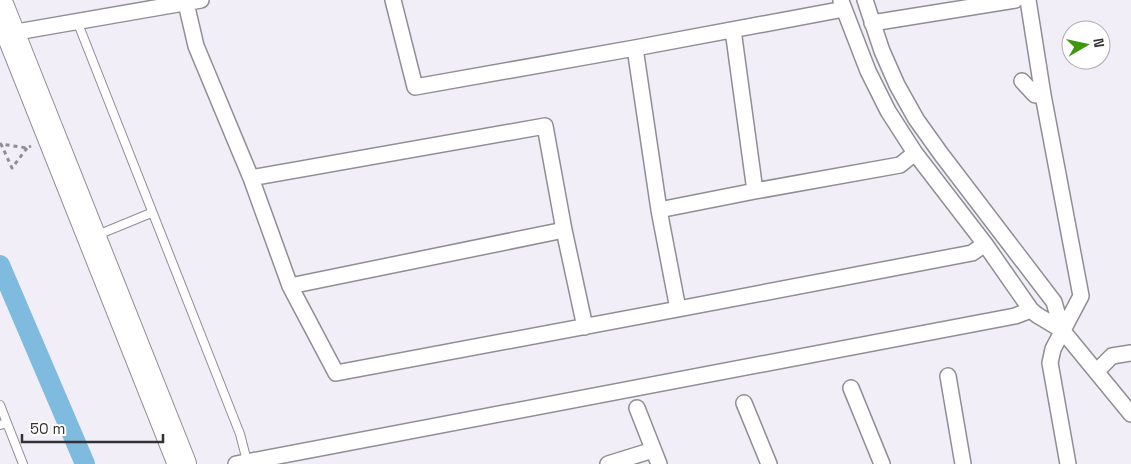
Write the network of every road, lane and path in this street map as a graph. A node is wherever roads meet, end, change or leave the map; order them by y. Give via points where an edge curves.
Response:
1 (393, 0) edge
2 (865, 0) edge
3 (1015, 0) edge
4 (1028, 0) edge
5 (194, 1) edge
6 (843, 4) edge
7 (0, 7) edge
8 (77, 21) junction
9 (872, 23) junction
10 (733, 30) junction
11 (11, 33) junction
12 (635, 48) junction
13 (1022, 81) dead end
14 (1043, 95) junction
15 (52, 138) junction
16 (1, 142) edge
17 (27, 148) junction
18 (914, 153) junction
19 (251, 178) junction
20 (755, 190) junction
21 (659, 210) junction
22 (151, 213) junction
23 (564, 230) junction
24 (91, 238) junction
25 (985, 244) junction
26 (290, 286) junction
27 (678, 309) junction
28 (1031, 310) junction
29 (584, 327) junction
30 (1062, 330) junction
31 (1131, 353) edge
32 (1096, 371) junction
33 (948, 376) dead end
34 (852, 388) dead end
35 (744, 403) dead end
36 (0, 405) edge
37 (637, 408) dead end
38 (1131, 414) edge
39 (3, 424) edge
40 (656, 457) edge
41 (242, 463) edge
42 (23, 464) edge
43 (182, 464) edge
44 (608, 464) edge
45 (769, 464) edge
46 (882, 464) edge
47 (964, 464) edge
48 (1068, 464) edge

1 - 12 street via 415,87
2 - 9 street
3 - 9 street
4 - 14 street
5 - 8 street
5 - 19 street via 196,46
6 - 10 street
6 - 18 street via 868,71
7 - 11 highway
8 - 11 street
8 - 22 lane
9 - 30 street via 897,85 916,119 1054,302
10 - 12 street
10 - 20 street
11 - 15 highway
12 - 21 street
13 - 14 street via 1034,95
14 - 30 street via 1081,296
15 - 17 path
15 - 24 highway
16 - 17 path
16 - 17 path via 12,168
18 - 20 street via 900,165
18 - 25 street
19 - 23 street via 545,126
19 - 26 street
20 - 21 street
21 - 27 street
22 - 24 lane
22 - 41 lane via 240,434
23 - 26 street
23 - 29 street
24 - 43 highway
25 - 27 street via 972,253
25 - 28 street
26 - 29 street via 336,373
27 - 29 street
28 - 30 street
28 - 41 street via 1015,316
30 - 32 street
30 - 48 street via 1050,363
31 - 32 street via 1112,356
32 - 38 street
33 - 47 street
34 - 46 street
35 - 45 street
36 - 39 lane
37 - 40 street
39 - 42 lane
40 - 44 street

